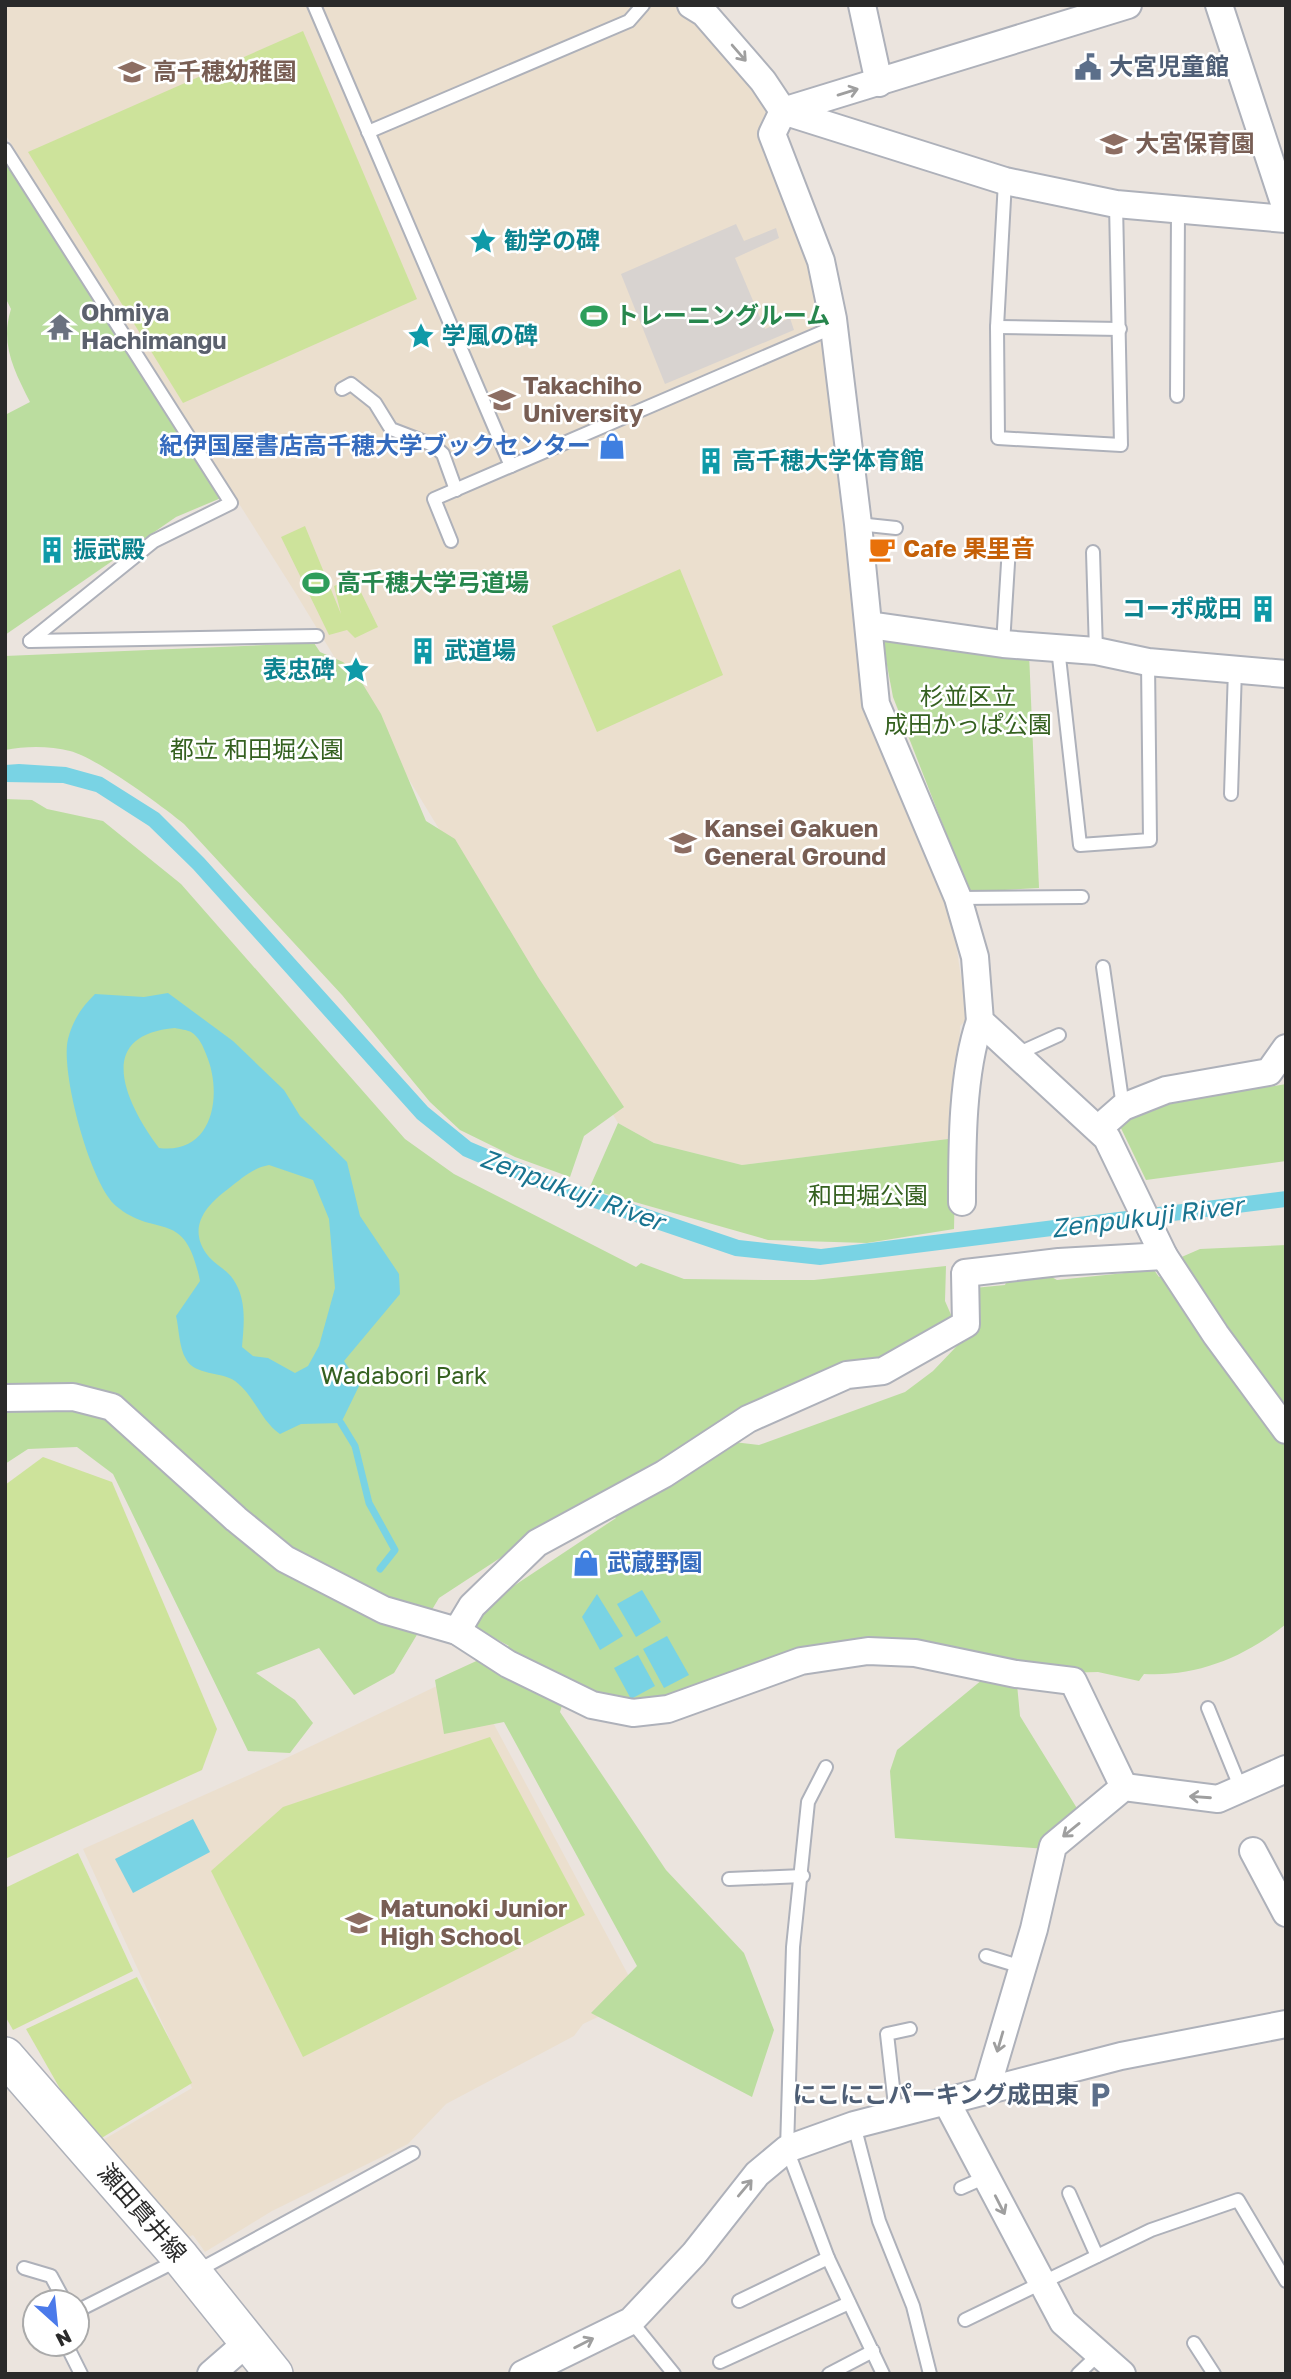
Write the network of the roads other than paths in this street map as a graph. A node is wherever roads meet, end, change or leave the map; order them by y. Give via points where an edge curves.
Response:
1 (314, 5) edge
2 (643, 5) edge
3 (691, 5) edge
4 (862, 5) edge
5 (1128, 5) edge
6 (1219, 5) edge
7 (1049, 16) edge
8 (880, 83) junction
9 (783, 111) junction
10 (368, 132) junction
11 (5, 149) edge
12 (1005, 181) junction
13 (1116, 204) junction
14 (1286, 209) edge
15 (1178, 210) junction
16 (1286, 219) edge
17 (834, 327) junction
18 (997, 327) junction
19 (1120, 328) junction
20 (342, 389) dead end
21 (1177, 396) dead end
22 (511, 466) junction
23 (456, 490) junction
24 (858, 524) junction
25 (897, 528) dead end
26 (451, 541) dead end
27 (1009, 547) dead end
28 (1093, 552) dead end
29 (869, 625) junction
30 (317, 636) dead end
31 (1003, 644) junction
32 (1058, 648) junction
33 (1096, 651) junction
34 (1148, 662) junction
35 (1235, 669) junction
36 (1286, 674) edge
37 (1231, 794) dead end
38 (1082, 897) dead end
39 (958, 898) junction
40 (1103, 967) dead end
41 (980, 1021) junction
42 (1059, 1035) dead end
43 (1286, 1048) edge
44 (1017, 1054) junction
45 (1123, 1107) junction
46 (1099, 1128) junction
47 (962, 1202) dead end
48 (1162, 1252) junction
49 (5, 1398) edge
50 (1286, 1430) edge
51 (457, 1631) junction
52 (1208, 1708) dead end
53 (826, 1767) dead end
54 (1286, 1769) edge
55 (1124, 1787) junction
56 (1241, 1789) junction
57 (1253, 1851) dead end
58 (803, 1876) junction
59 (729, 1879) dead end
60 (1282, 1899) edge
61 (986, 1956) dead end
62 (1022, 1966) junction
63 (1286, 2024) edge
64 (910, 2029) dead end
65 (10, 2070) edge
66 (986, 2091) junction
67 (946, 2101) junction
68 (896, 2114) junction
69 (854, 2125) junction
70 (787, 2149) junction
71 (412, 2153) dead end
72 (986, 2177) junction
73 (961, 2188) dead end
74 (1069, 2193) dead end
75 (1097, 2256) junction
76 (828, 2258) junction
77 (187, 2266) junction
78 (24, 2268) dead end
79 (1286, 2281) edge
80 (1040, 2282) junction
81 (57, 2288) edge
82 (739, 2301) dead end
83 (849, 2303) junction
84 (91, 2305) edge
85 (965, 2320) dead end
86 (631, 2321) junction
87 (250, 2340) junction
88 (1194, 2343) dead end
89 (873, 2351) junction
90 (1100, 2354) junction
91 (73, 2358) edge
92 (720, 2362) dead end
93 (536, 2371) edge
94 (81, 2374) edge
95 (211, 2374) edge
96 (274, 2374) edge
97 (674, 2374) edge
98 (829, 2374) edge
99 (883, 2374) edge
100 (930, 2374) edge
101 (1077, 2374) edge
102 (1122, 2374) edge
103 (1214, 2374) edge

1 - 10 lane
2 - 10 lane via 629,21
3 -> 9 street via 730,42
4 - 8 street
5 - 7 street
6 - 14 street
7 - 8 street
9 -> 8 street
9 - 12 street
9 - 17 street via 772,134 821,261
10 - 22 lane
11 - 30 lane via 231,503 154,541 30,641
12 - 13 street
12 - 18 lane
13 - 15 street
13 - 19 lane
15 - 16 street
15 - 21 lane
17 - 22 lane
17 - 24 street
18 - 19 lane
18 - 19 lane via 998,438 1121,445
20 - 23 lane via 351,384 363,390 391,429 433,445 448,461
22 - 23 lane
23 - 26 lane via 434,499
24 - 25 lane
24 - 29 street
27 - 31 lane
28 - 33 lane
29 - 31 street
29 - 39 street via 876,704
31 - 32 street
32 - 33 street
32 - 34 lane via 1080,845 1150,841
33 - 34 street
34 - 35 street
35 - 36 street
35 - 37 lane
38 - 39 lane
39 - 41 street via 975,957
40 - 45 lane
41 - 44 street
41 - 47 street via 972,1043
42 - 44 lane
43 - 45 street via 1269,1072 1166,1090
44 - 46 street
45 - 46 street
46 - 48 street via 1135,1190
48 - 50 street
48 - 51 street via 965,1273 966,1324 883,1371 847,1375 748,1419 664,1474 537,1542 472,1606
49 - 51 street via 74,1397 113,1407 285,1559 384,1610
51 - 55 street via 508,1664 592,1704 633,1713 668,1709 801,1661 867,1651 915,1653 1073,1681
52 - 56 lane
53 - 58 lane via 808,1802
54 - 56 street
56 -> 55 street via 1218,1799
55 -> 62 street via 1053,1846
57 - 60 street
58 - 59 lane
58 - 70 lane via 793,1947
61 - 62 lane
62 -> 66 street
63 - 66 street via 1121,2056
64 - 68 lane via 887,2034
65 - 77 main road, 瀬田貫井線
66 - 67 street
67 - 68 street
67 - 72 street
68 - 69 street
69 - 70 street
69 - 100 lane via 879,2221 913,2306
70 - 76 lane
86 -> 70 street via 694,2254 757,2174
71 - 77 lane
72 - 73 lane
72 -> 80 street
74 - 75 lane
75 - 79 lane via 1151,2230 1238,2200
75 - 80 lane
76 - 82 lane
76 - 83 lane
77 - 84 lane
77 - 87 main road, 瀬田貫井線
78 - 81 lane via 51,2276
80 - 85 lane
80 - 90 street via 1063,2322
83 - 89 lane
83 - 92 lane
93 -> 86 street
86 - 97 lane
87 - 95 street
87 - 96 main road, 瀬田貫井線
88 - 103 lane
89 - 98 lane
89 - 99 lane
90 - 101 lane
90 - 102 street
91 - 94 lane

